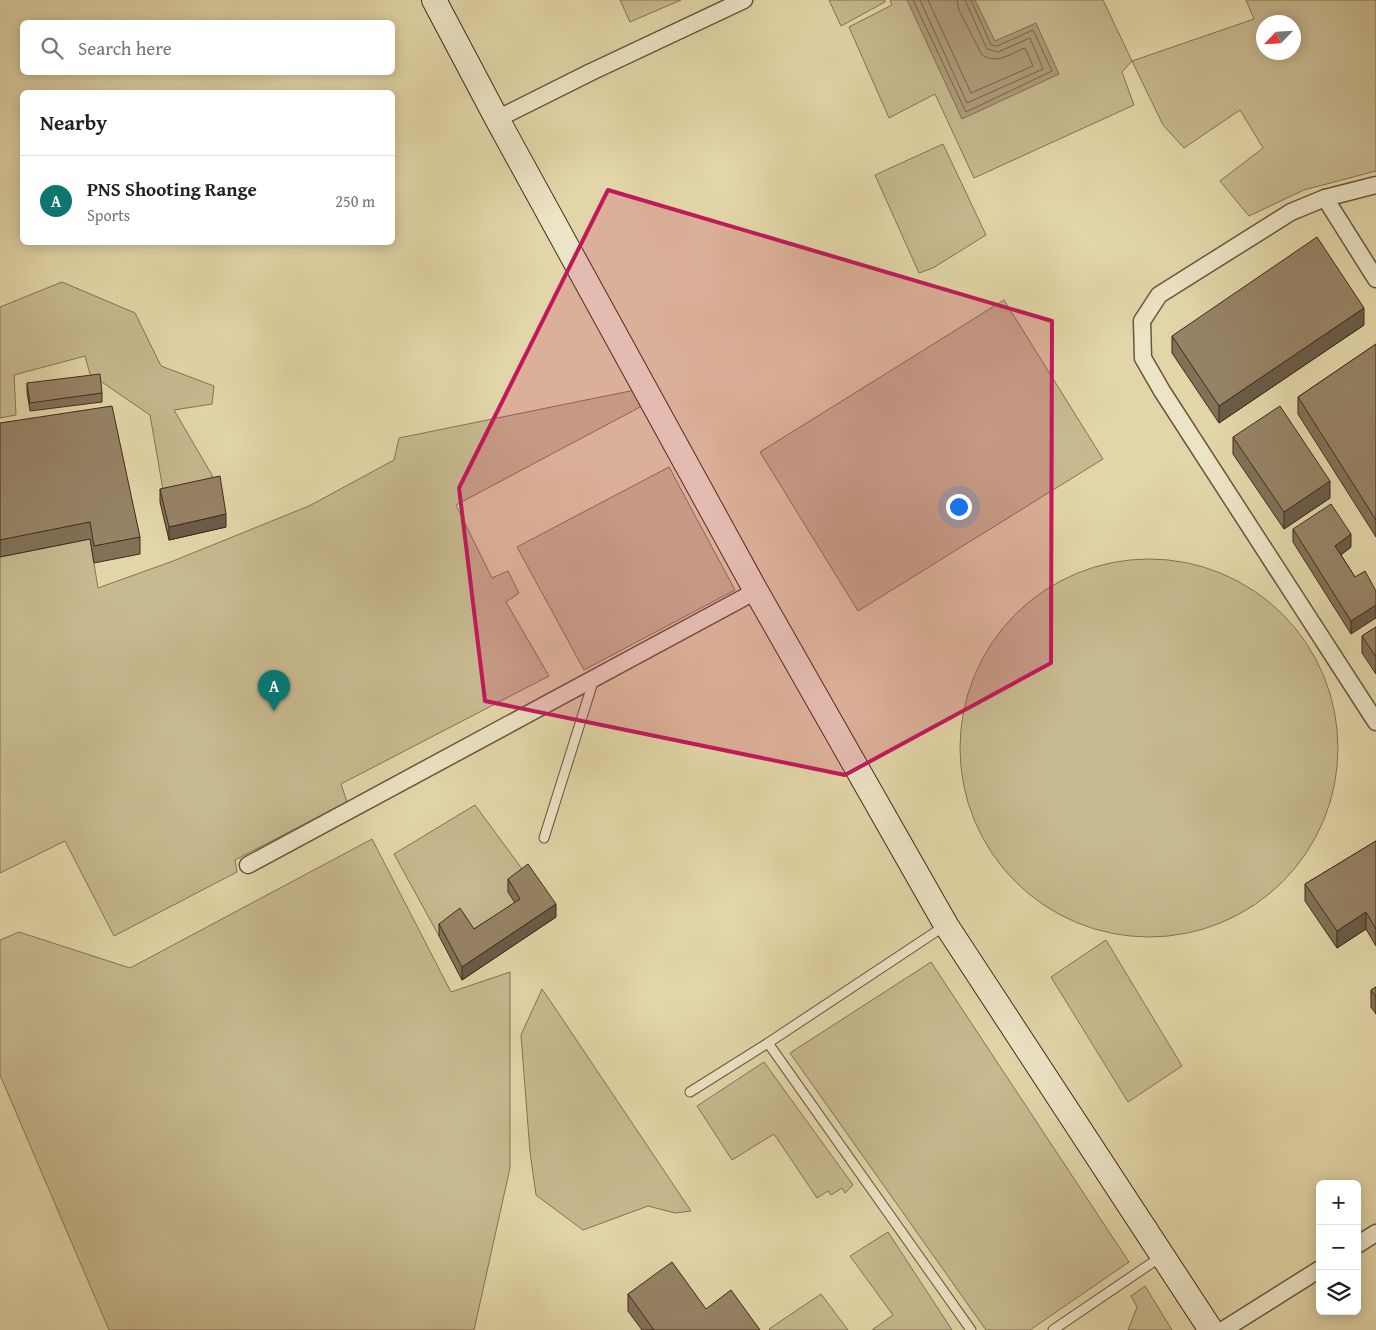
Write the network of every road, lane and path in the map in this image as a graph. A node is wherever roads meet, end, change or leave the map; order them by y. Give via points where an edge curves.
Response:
1 (434, 0) edge
2 (744, 0) edge
3 (497, 119) junction
4 (1376, 185) edge
5 (1325, 198) junction
6 (1376, 279) edge
7 (756, 591) junction
8 (594, 678) junction
9 (1376, 722) edge
10 (544, 838) dead end
11 (248, 865) dead end
12 (946, 925) junction
13 (768, 1043) junction
14 (690, 1092) dead end
15 (1376, 1233) edge
16 (1361, 1242) edge
17 (1162, 1255) junction
18 (1318, 1270) edge
19 (971, 1330) edge
20 (1053, 1330) edge
21 (1211, 1330) edge
22 (1223, 1330) edge

1 - 3 street
2 - 3 street
3 - 7 street
4 - 5 street
5 - 6 street
5 - 9 street via 1291,212 1159,295 1142,321 1143,358
7 - 8 street
7 - 12 street
8 - 10 lane
8 - 11 street
12 - 13 lane
12 - 17 street
13 - 14 lane
13 - 19 lane
15 - 16 street
17 - 20 lane
17 - 21 street
18 - 22 street

